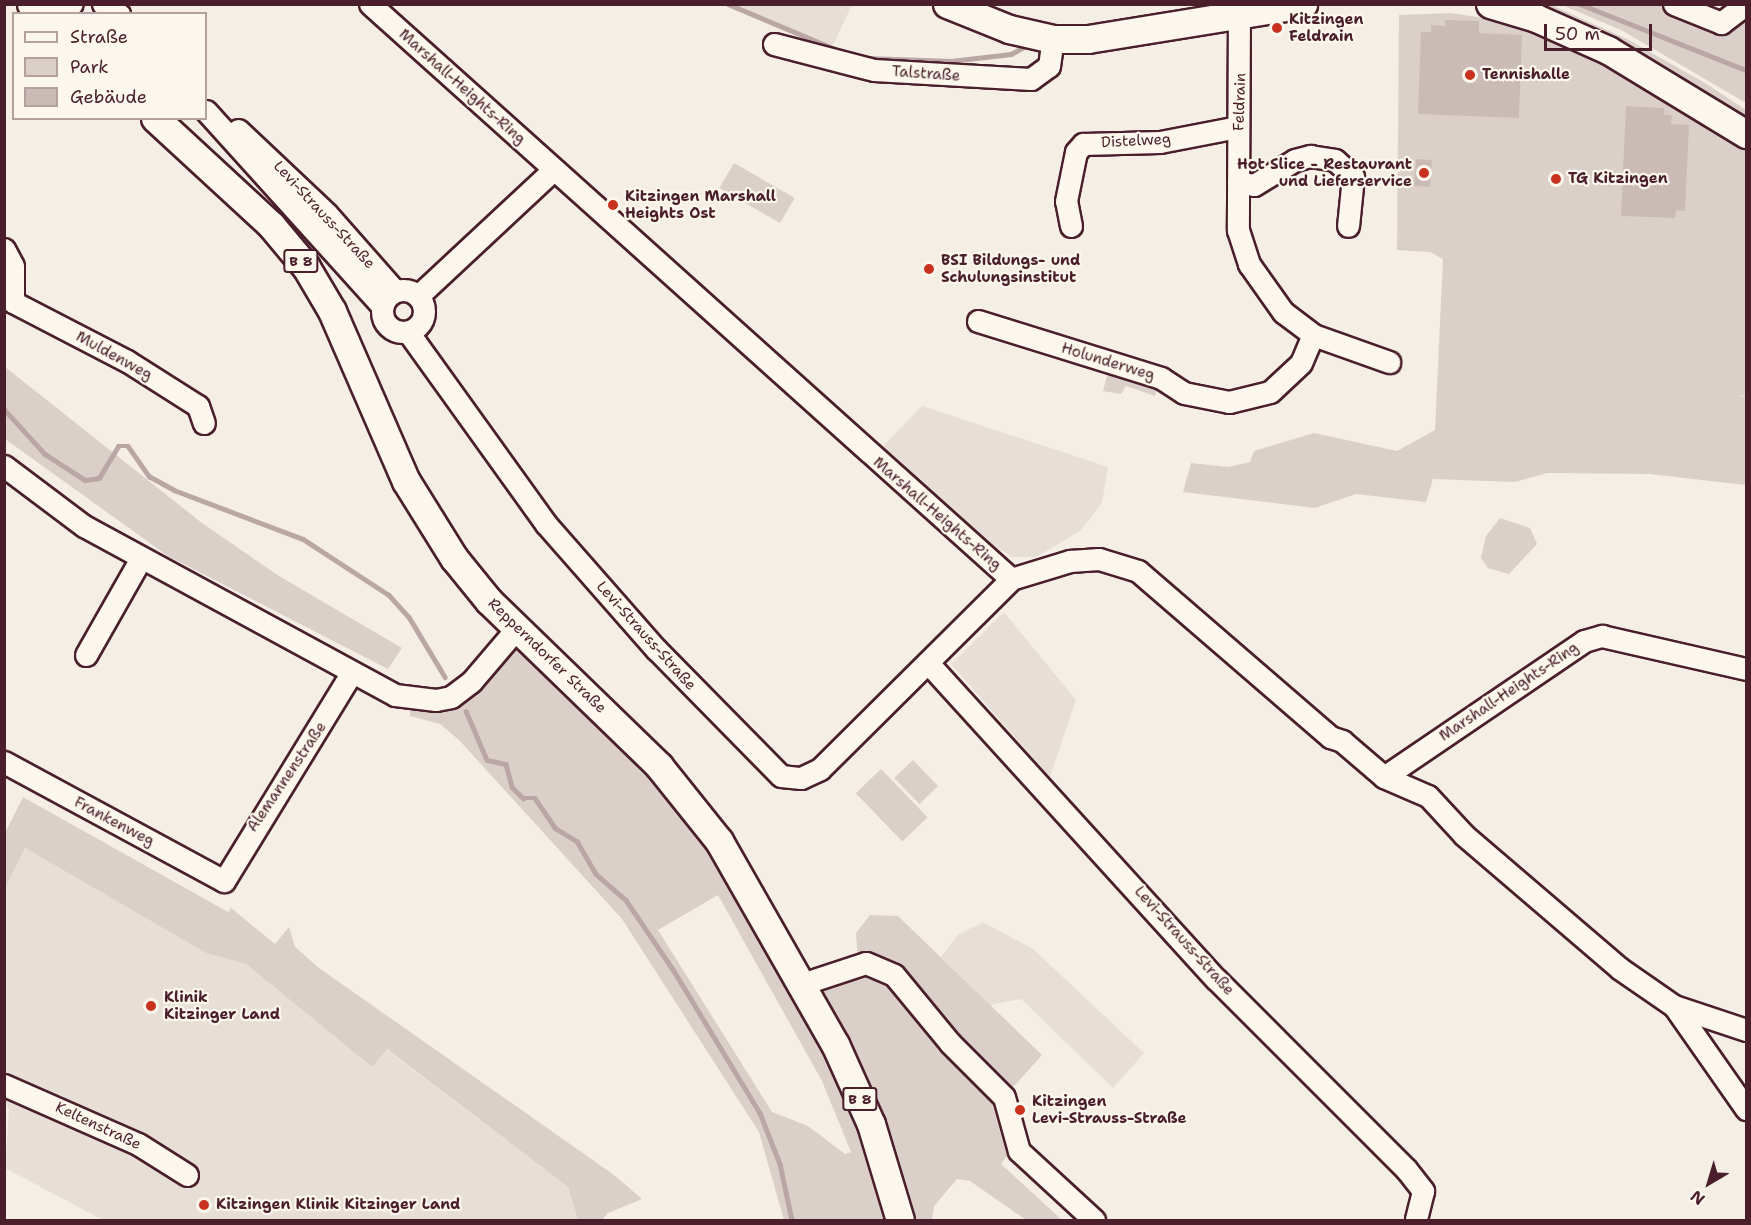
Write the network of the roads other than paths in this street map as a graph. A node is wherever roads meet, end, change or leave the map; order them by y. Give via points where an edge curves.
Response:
1 (72, 4) edge
2 (103, 4) edge
3 (370, 4) edge
4 (1303, 4) edge
5 (1490, 4) edge
6 (1674, 4) edge
7 (1746, 4) edge
8 (965, 7) edge
9 (57, 12) edge
10 (116, 12) edge
11 (1239, 12) junction
12 (1053, 39) junction
13 (774, 44) dead end
14 (213, 118) edge
15 (158, 120) edge
16 (1238, 127) junction
17 (1746, 134) edge
18 (554, 169) junction
19 (1238, 182) junction
20 (1071, 226) dead end
21 (1348, 226) dead end
22 (4, 249) edge
23 (418, 296) junction
24 (389, 298) junction
25 (8, 308) edge
26 (978, 321) dead end
27 (408, 332) junction
28 (1312, 335) junction
29 (1389, 363) dead end
30 (204, 423) dead end
31 (4, 466) edge
32 (141, 558) junction
33 (1011, 579) junction
34 (517, 628) junction
35 (86, 655) dead end
36 (929, 664) junction
37 (1746, 669) edge
38 (351, 674) junction
39 (4, 762) edge
40 (1384, 777) junction
41 (224, 881) joint
42 (802, 984) junction
43 (1674, 1006) junction
44 (1746, 1030) edge
45 (4, 1085) edge
46 (1746, 1109) edge
47 (188, 1175) dead end
48 (900, 1221) edge
49 (1094, 1221) edge
50 (1416, 1221) edge

1 - 9 street
2 - 10 street
3 - 18 street, Marshall-Heights-Ring
4 - 11 main road
5 - 17 main road via 1545,21 1608,50
6 - 7 street via 1721,23
8 - 12 main road
11 - 12 main road via 1088,39
11 - 16 street, Feldrain
12 - 13 street, Talstraße via 1049,66 1030,79 874,70
14 - 24 street, Levi-Strauss-Straße via 237,129 267,154
15 - 34 main road, Repperndorfer Straße / B 8 via 271,225 306,267 332,311 422,511 472,581
16 - 19 street, Feldrain
16 - 20 street, Distelweg via 1160,141 1083,144 1076,152 1066,201
18 - 23 street
18 - 33 street, Marshall-Heights-Ring
19 - 21 street via 1254,184 1302,158 1335,160 1353,177
19 - 28 street, Feldrain via 1238,230 1249,264 1282,312
22 - 25 street, Muldenweg via 13,266
23 - 24 street via 408,290
23 - 27 street via 424,307 423,320
24 - 27 street, Levi-Strauss-Straße via 386,324
25 - 30 street, Muldenweg via 127,361 198,406
26 - 28 street, Holunderweg via 1161,378 1184,393 1229,402 1270,392 1301,363
27 - 36 street, Levi-Strauss-Straße via 546,524 656,649 781,776 801,778 820,769
28 - 29 street, Feldrain
31 - 32 street via 84,526
32 - 35 street
32 - 38 street
33 - 36 street, Levi-Strauss-Straße
33 - 40 street, Marshall-Heights-Ring via 1070,561 1099,559 1138,571
34 - 38 street via 471,682 451,697 436,700 395,695
34 - 42 main road, Repperndorfer Straße / B 8 via 628,735 698,813 749,889
36 - 50 street, Levi-Strauss-Straße via 1216,979 1406,1169 1423,1191
37 - 40 street, Marshall-Heights-Ring via 1602,636 1584,641
38 - 41 street, Alemannenstraße
39 - 41 street, Frankenweg
40 - 43 street, Marshall-Heights-Ring via 1428,796 1536,899
42 - 48 main road, Repperndorfer Straße / B 8 via 871,1124
42 - 49 street via 866,963 894,975 950,1043 1004,1097 1019,1150
43 - 44 street, Marshall-Heights-Ring
43 - 46 street, Marshall-Heights-Ring
45 - 47 street, Keltenstraße via 138,1144

